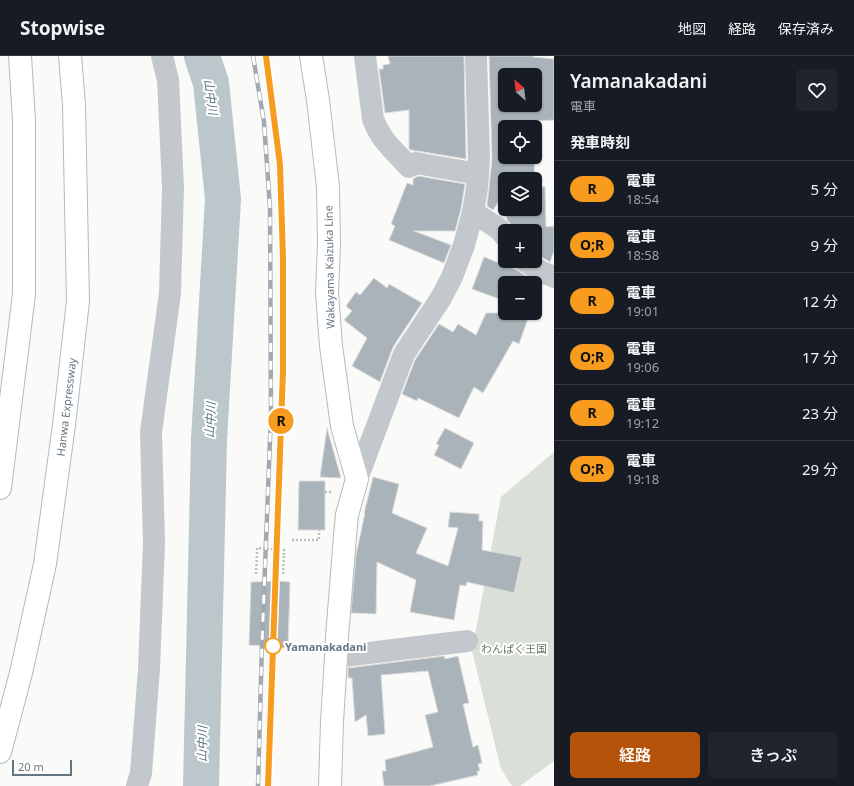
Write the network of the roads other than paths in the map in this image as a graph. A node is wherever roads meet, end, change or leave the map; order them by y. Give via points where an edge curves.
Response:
1 (20, 56) edge
2 (70, 56) edge
3 (162, 56) edge
4 (311, 56) edge
5 (366, 56) edge
6 (476, 56) edge
7 (478, 174) junction
8 (473, 212) junction
9 (498, 228) edge
10 (536, 268) edge
11 (554, 277) edge
12 (357, 479) junction
13 (0, 488) edge
14 (467, 641) dead end
15 (336, 657) junction
16 (0, 752) edge
17 (137, 786) edge
18 (330, 786) edge

1 - 13 main road via 24,121 24,294
2 - 16 main road, Hanwa Expressway via 74,105 78,301 45,564 22,673
3 - 17 street via 168,80 173,187 170,294 151,432 154,543 149,669 141,773
4 - 12 main road, Wakayama Kaizuka Line via 328,187 327,293 331,346 342,426
5 - 7 street via 373,119 386,143 409,166 416,163
6 - 7 street
7 - 8 street
8 - 9 street
8 - 12 street via 452,277 404,354
10 - 11 street
12 - 15 main road via 347,515
14 - 15 street
15 - 18 main road

